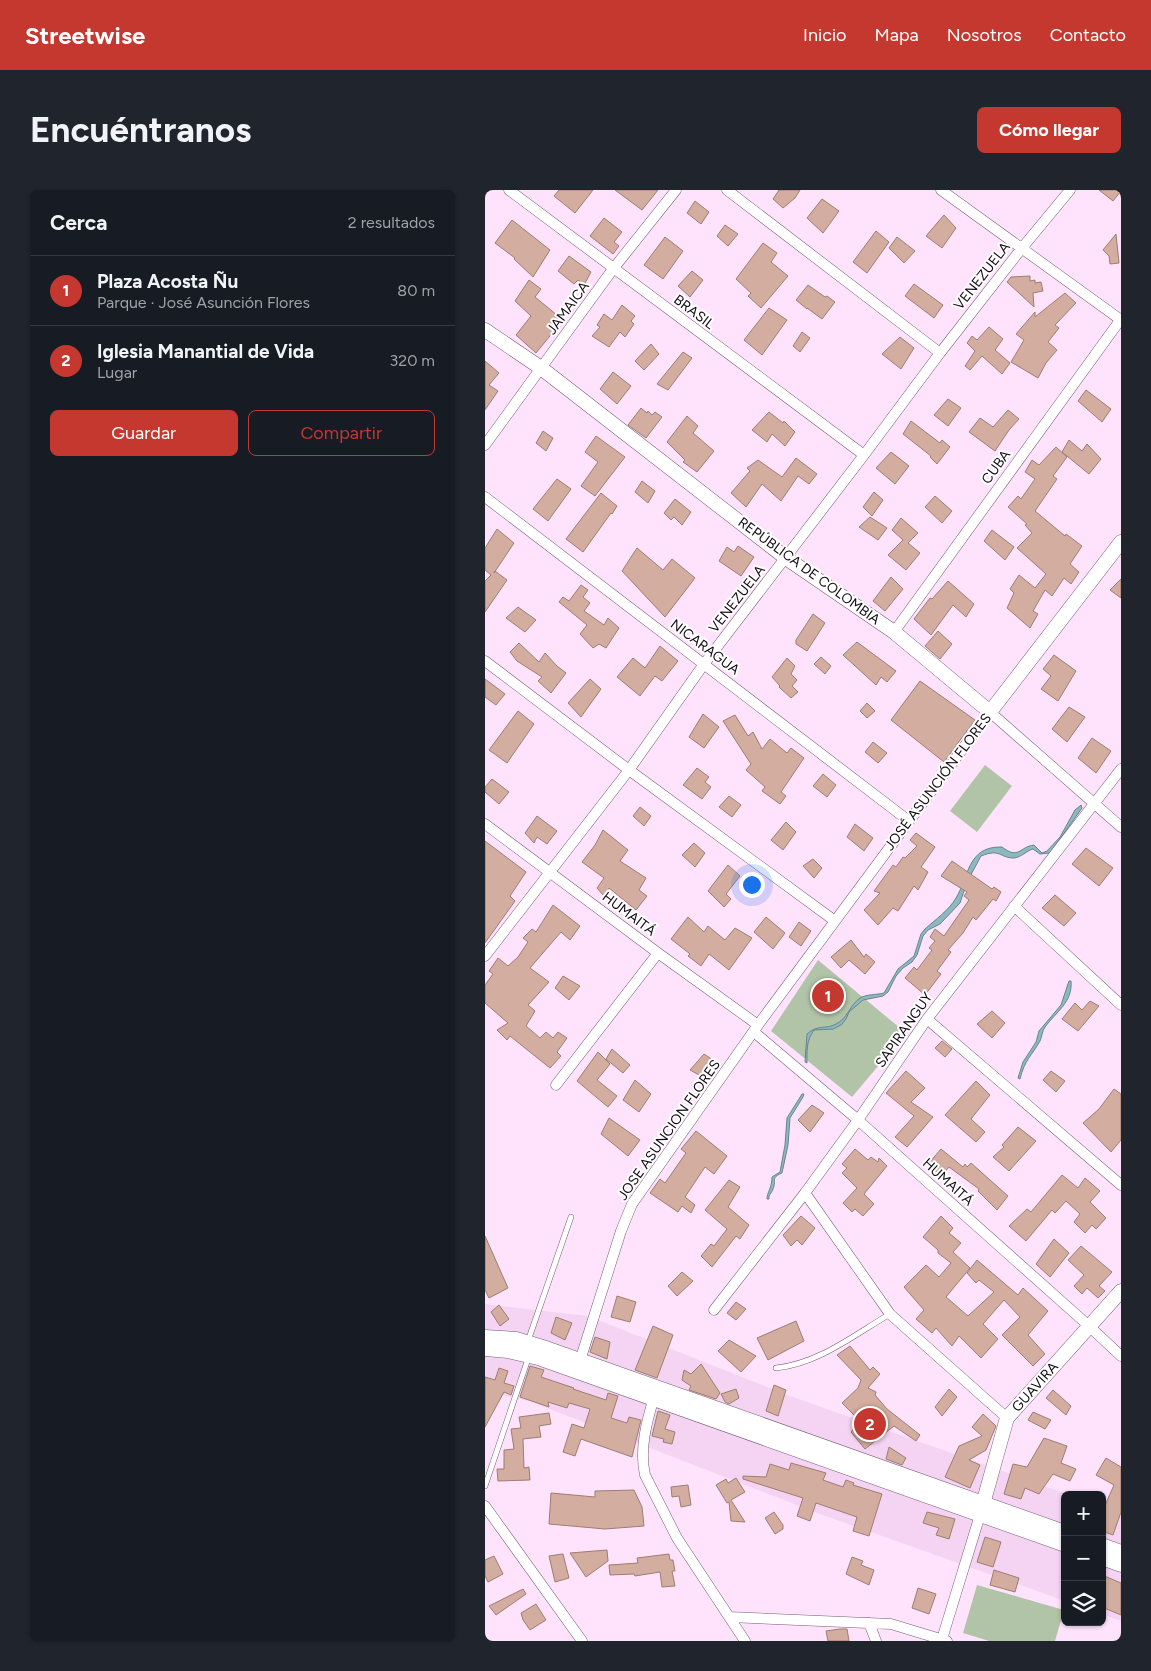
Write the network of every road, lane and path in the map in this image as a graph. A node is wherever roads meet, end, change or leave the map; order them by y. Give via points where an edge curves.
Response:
1 (509, 190) edge
2 (675, 190) edge
3 (727, 190) edge
4 (941, 190) edge
5 (1070, 190) edge
6 (1022, 248) junction
7 (613, 269) junction
8 (1121, 320) edge
9 (485, 330) edge
10 (939, 353) junction
11 (541, 368) junction
12 (485, 445) edge
13 (864, 456) junction
14 (485, 497) edge
15 (1121, 542) edge
16 (786, 558) junction
17 (894, 632) junction
18 (485, 661) edge
19 (704, 664) junction
20 (990, 712) junction
21 (1121, 769) edge
22 (629, 770) junction
23 (1095, 804) junction
24 (909, 820) junction
25 (485, 824) edge
26 (1121, 826) edge
27 (549, 872) junction
28 (1014, 906) junction
29 (835, 921) junction
30 (658, 953) junction
31 (485, 956) edge
32 (1121, 1005) edge
33 (927, 1019) junction
34 (756, 1029) junction
35 (556, 1085) dead end
36 (858, 1120) junction
37 (1121, 1185) edge
38 (805, 1193) junction
39 (571, 1216) dead end
40 (1121, 1291) edge
41 (714, 1310) dead end
42 (890, 1314) junction
43 (1089, 1326) junction
44 (485, 1337) edge
45 (485, 1349) edge
46 (529, 1349) junction
47 (1121, 1356) edge
48 (579, 1366) junction
49 (776, 1368) dead end
50 (655, 1393) junction
51 (1007, 1418) junction
52 (485, 1486) edge
53 (485, 1506) edge
54 (982, 1509) junction
55 (1061, 1531) edge
56 (1061, 1543) edge
57 (1106, 1546) edge
58 (1121, 1552) edge
59 (1106, 1559) edge
60 (1121, 1565) edge
61 (729, 1617) junction
62 (869, 1623) junction
63 (578, 1640) edge
64 (945, 1640) edge
65 (745, 1641) edge
66 (875, 1641) edge

1 - 7 street, BRASIL
2 - 7 street, JAMAICA
3 - 10 street
4 - 6 street
5 - 6 street, VENEZUELA
6 - 8 street
6 - 10 street, VENEZUELA
7 - 11 street, JAMAICA
7 - 13 street, BRASIL
8 - 17 street, CUBA
9 - 11 street, REPÚBLICA DE COLOMBIA
10 - 13 street, VENEZUELA
11 - 12 street, JAMAICA
11 - 16 street, REPÚBLICA DE COLOMBIA
13 - 16 street, VENEZUELA
14 - 19 street, NICARAGUA
15 - 20 street, JOSÉ ASUNCIÓN FLORES
16 - 17 street, REPÚBLICA DE COLOMBIA
16 - 19 street, VENEZUELA
17 - 20 street, REPÚBLICA DE COLOMBIA
18 - 22 street
19 - 22 street, VENEZUELA
19 - 24 street, NICARAGUA
20 - 23 street, REPÚBLICA DE COLOMBIA
20 - 24 street, JOSÉ ASUNCIÓN FLORES
21 - 23 street, SAPIRANGUY
22 - 27 street, VENEZUELA
22 - 29 street
23 - 26 street, REPÚBLICA DE COLOMBIA
23 - 28 street, SAPIRANGUY
24 - 29 street, JOSÉ ASUNCIÓN FLORES
25 - 27 street, HUMAITÁ
27 - 30 street, HUMAITÁ
27 - 31 street, VENEZUELA
28 - 32 street
28 - 33 street, SAPIRANGUY
29 - 34 street, JOSÉ ASUNCIÓN FLORES
30 - 34 street, HUMAITÁ
30 - 35 street
33 - 36 street, SAPIRANGUY
33 - 37 street
34 - 36 street, HUMAITÁ
34 - 48 street, JOSE ASUNCION FLORES via 632,1204
36 - 38 street, SAPIRANGUY
36 - 43 street, HUMAITÁ
38 - 41 street, SAPIRANGUY
38 - 42 street
39 - 46 lane
40 - 43 street, GUAVIRA
42 - 49 lane via 814,1357
42 - 51 street
43 - 47 street, HUMAITÁ
43 - 51 street, GUAVIRA
44 - 46 street via 505,1338
45 - 46 street
46 - 48 street
46 - 52 lane
48 - 50 street
50 - 54 street
50 - 61 street via 642,1448 645,1476 677,1538
51 - 54 street, GUAVIRA
53 - 63 street
54 - 55 street
54 - 56 street
54 - 64 street
57 - 58 street
59 - 60 street
61 - 62 street
61 - 65 street
62 - 64 street via 891,1624
62 - 66 street

